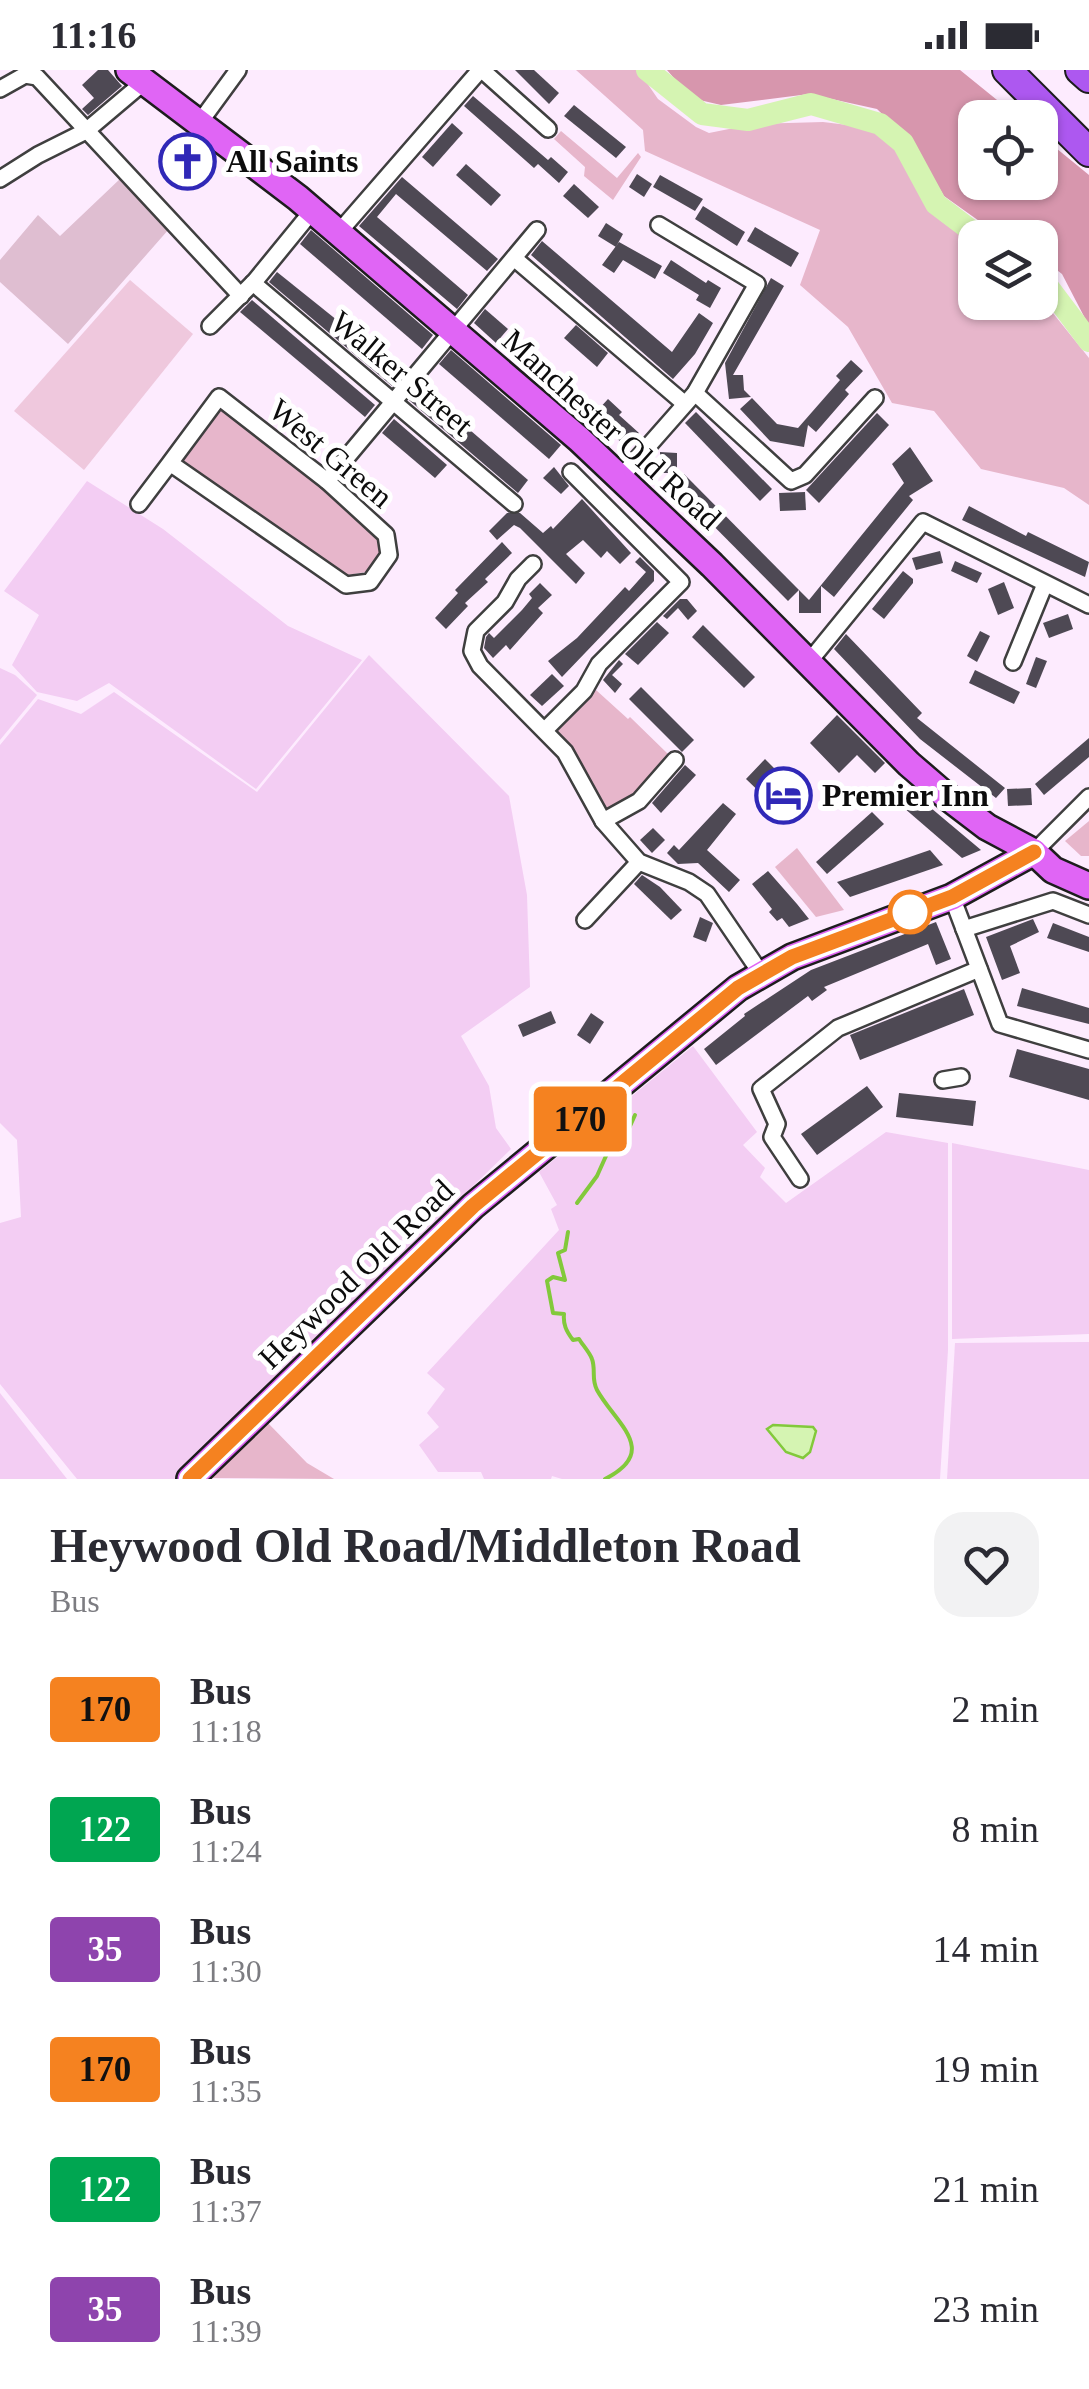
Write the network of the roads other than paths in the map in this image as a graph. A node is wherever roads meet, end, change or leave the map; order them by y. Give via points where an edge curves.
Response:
1 (238, 70) edge
2 (481, 70) edge
3 (1007, 70) edge
4 (1014, 70) edge
5 (1080, 70) edge
6 (136, 76) edge
7 (1089, 78) edge
8 (0, 88) edge
9 (200, 122) junction
10 (548, 129) dead end
11 (1089, 129) edge
12 (86, 131) junction
13 (1089, 152) edge
14 (0, 178) edge
15 (313, 210) junction
16 (659, 226) dead end
17 (537, 230) dead end
18 (339, 232) junction
19 (514, 258) junction
20 (253, 283) junction
21 (241, 296) junction
22 (210, 326) dead end
23 (454, 329) junction
24 (690, 398) junction
25 (874, 398) dead end
26 (394, 402) junction
27 (170, 463) junction
28 (571, 472) dead end
29 (622, 477) junction
30 (327, 481) junction
31 (139, 504) dead end
32 (514, 504) dead end
33 (534, 564) dead end
34 (1045, 584) junction
35 (1089, 605) edge
36 (1013, 662) dead end
37 (808, 663) junction
38 (546, 730) junction
39 (675, 760) dead end
40 (1089, 797) edge
41 (603, 821) junction
42 (1034, 852) junction
43 (638, 862) junction
44 (1089, 867) edge
45 (1089, 886) edge
46 (952, 897) junction
47 (1089, 914) edge
48 (585, 920) dead end
49 (964, 929) junction
50 (979, 969) junction
51 (762, 974) junction
52 (1089, 1050) edge
53 (961, 1077) dead end
54 (944, 1080) dead end
55 (800, 1179) dead end
56 (190, 1479) edge

1 - 9 street
2 - 10 street
2 - 18 street
3 - 13 highway
4 - 11 highway
5 - 7 highway
6 - 9 main road, Manchester Old Road
6 - 12 street
8 - 12 street via 26,75 37,77
9 - 15 main road, Manchester Old Road
12 - 14 street
12 - 21 street
15 - 18 main road, Manchester Old Road
15 - 20 street
16 - 24 street via 758,284
17 - 19 street
18 - 23 main road, Manchester Old Road
19 - 23 street
19 - 24 street
20 - 21 street
20 - 26 street, Walker Street
21 - 22 street
23 - 26 street
23 - 29 main road, Manchester Old Road
24 - 25 street via 791,481 805,475
24 - 29 street
26 - 30 street
26 - 32 street, Walker Street
27 - 30 street, West Green via 220,397
27 - 30 street, West Green via 346,584 370,582 389,555 386,535
27 - 31 street, West Green
28 - 38 street via 681,582 599,664 584,691
29 - 37 main road, Manchester Old Road
33 - 38 street via 476,631 472,651
34 - 35 street
34 - 36 street
34 - 37 street via 922,522
37 - 42 main road, Manchester Old Road via 945,795
38 - 41 street
39 - 41 street via 639,801
40 - 42 street
41 - 43 street
42 - 44 main road, Manchester Old Road
42 - 45 main road, Manchester Old Road via 1053,870
42 - 46 main road, Heywood Old Road
43 - 48 street
43 - 51 street via 707,894
46 - 49 street
46 - 51 main road, Heywood Old Road
47 - 49 street via 1053,900
49 - 50 street
50 - 52 street via 1000,1024
50 - 55 street via 838,1028 761,1089 777,1124 772,1137
51 - 56 main road, Heywood Old Road via 473,1206
53 - 54 street

